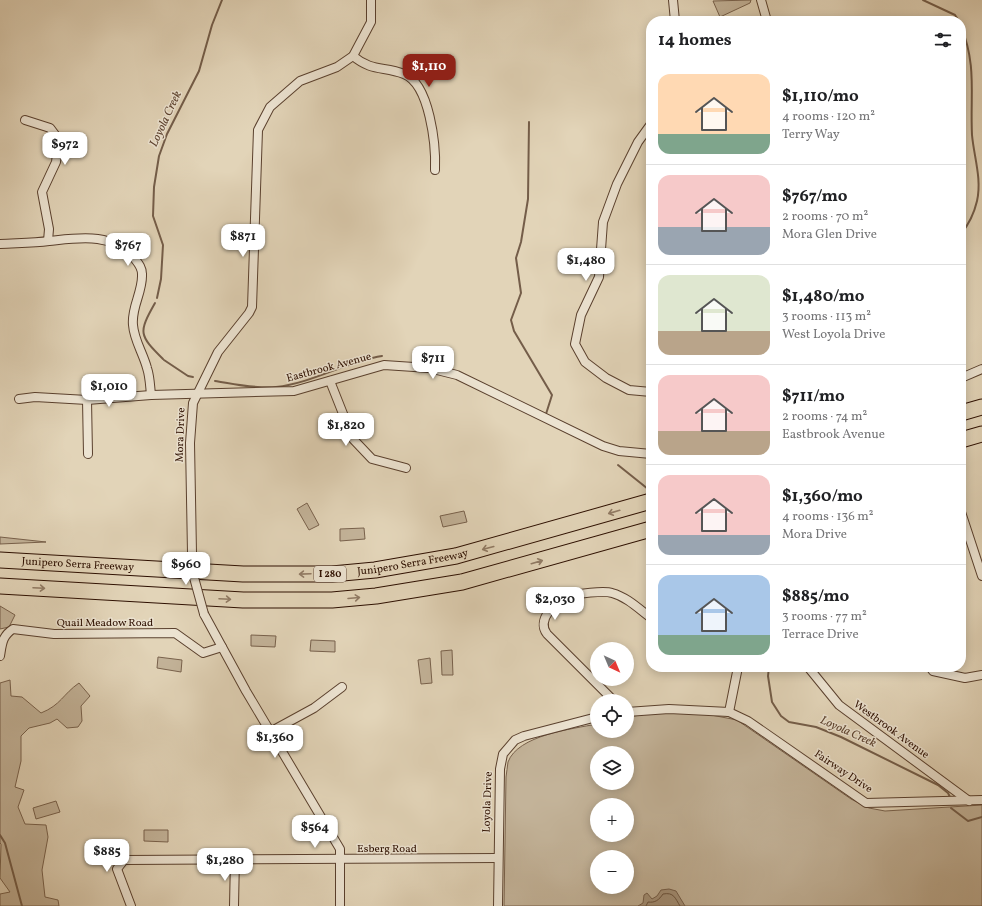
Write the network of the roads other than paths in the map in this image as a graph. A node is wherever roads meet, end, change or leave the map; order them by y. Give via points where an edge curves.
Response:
1 (371, 0) edge
2 (672, 0) edge
3 (761, 0) edge
4 (674, 16) edge
5 (766, 16) edge
6 (353, 56) junction
7 (25, 120) dead end
8 (646, 131) edge
9 (435, 170) dead end
10 (48, 241) junction
11 (0, 244) edge
12 (982, 369) edge
13 (966, 376) edge
14 (330, 381) junction
15 (646, 392) edge
16 (198, 393) junction
17 (151, 395) junction
18 (19, 399) dead end
19 (88, 400) junction
20 (982, 407) edge
21 (966, 412) edge
22 (982, 434) edge
23 (966, 439) edge
24 (88, 454) dead end
25 (646, 454) edge
26 (406, 468) dead end
27 (646, 502) edge
28 (966, 527) edge
29 (646, 530) edge
30 (0, 560) edge
31 (982, 576) edge
32 (0, 586) edge
33 (646, 614) edge
34 (222, 647) junction
35 (0, 656) edge
36 (737, 672) edge
37 (812, 672) edge
38 (941, 672) edge
39 (982, 675) edge
40 (342, 688) dead end
41 (607, 694) edge
42 (634, 712) edge
43 (729, 712) junction
44 (590, 719) edge
45 (270, 732) junction
46 (982, 800) edge
47 (969, 801) junction
48 (235, 858) junction
49 (498, 858) junction
50 (340, 859) junction
51 (131, 906) edge
52 (234, 906) edge
53 (340, 906) edge
54 (498, 906) edge

1 - 6 street, Mora Drive via 371,22
2 - 4 street
3 - 5 street
6 - 9 street via 364,65 405,74 416,81 427,107 436,152
6 - 16 street, Mora Drive via 337,67 300,81 270,107 258,130 252,307 218,352
7 - 10 street via 50,128 56,136 58,146 56,162 42,192 49,229
8 - 15 street via 617,184 603,222 599,277 581,315 575,344 585,362 606,378 629,390
10 - 11 street
10 - 17 street via 83,237 109,241 128,253 139,265 142,283 133,312 133,327 147,368
12 - 13 street
14 - 16 street, Eastbrook Avenue via 294,391
14 - 25 street, Eastbrook Avenue via 384,365 429,368 457,375 603,446 619,451
14 - 26 street via 353,439 372,459
16 - 17 street, Eastbrook Avenue
16 - 34 street, Mora Drive, bridge via 192,408 190,443 193,574 204,614
17 - 19 street, Eastbrook Avenue
18 - 19 street, Eastbrook Avenue via 35,397
19 - 24 street
20 - 21 highway
22 - 23 highway
27 -> 30 highway, Junipero Serra Freeway / I 280 via 456,556 360,571 288,575 243,574
28 - 31 street
32 -> 29 highway via 287,602 339,600 462,582
33 - 41 street via 611,592 569,596 554,605 545,619 543,626 547,634
34 - 35 street, Quail Meadow Road via 203,654 174,633 54,634 13,629 6,634 2,642
34 - 45 street, Mora Drive
36 - 43 street
37 - 47 street, Westbrook Avenue via 839,705
38 - 39 street via 965,678
40 - 45 street via 314,708
42 - 43 street via 669,709
43 - 47 street, Fairway Drive via 748,721 866,803
44 - 49 street, Loyola Drive via 524,736 515,740 502,756
45 - 50 street, Mora Drive via 340,849
46 - 47 street, Fairway Drive
48 - 50 street, Esberg Road
48 - 51 street, Esberg Road via 124,860 117,869
48 - 52 street
49 - 50 street, Esberg Road
49 - 54 street, Loyola Drive
50 - 53 street, Mora Drive

